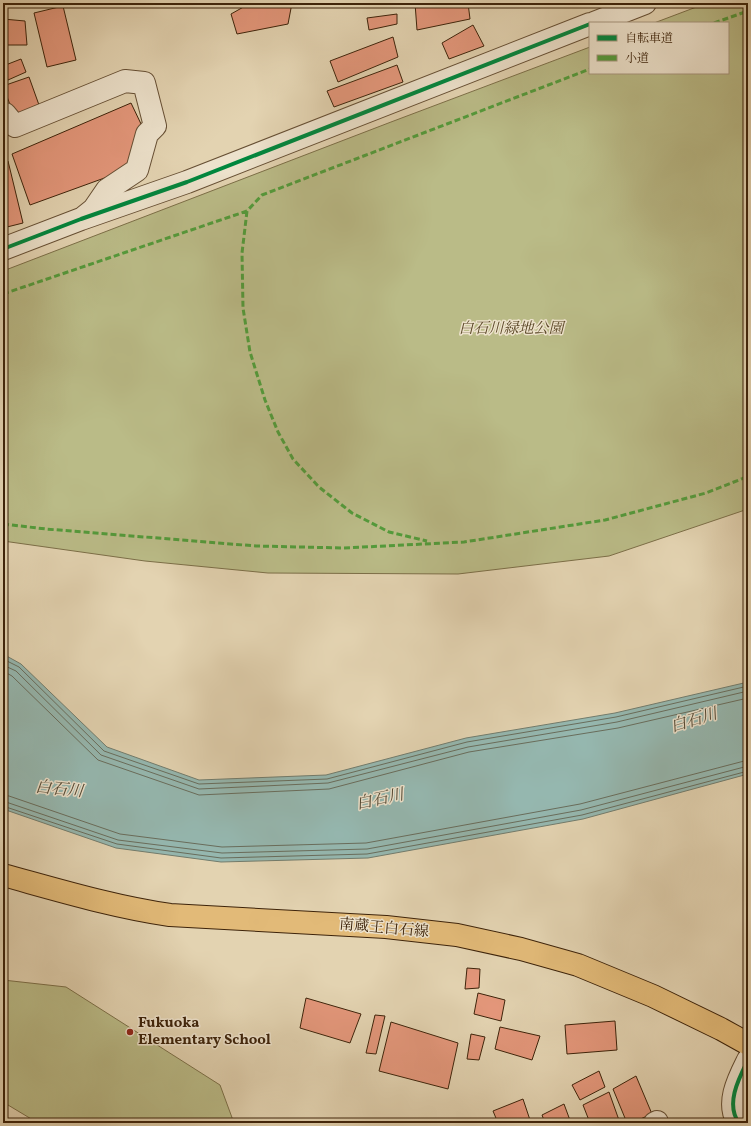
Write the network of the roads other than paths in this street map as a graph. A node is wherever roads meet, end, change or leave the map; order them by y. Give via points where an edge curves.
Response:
1 (645, 3) edge
2 (597, 22) edge
3 (589, 24) edge
4 (3, 114) edge
5 (81, 219) junction
6 (3, 249) edge
7 (3, 875) edge
8 (748, 1044) edge
9 (748, 1060) edge
10 (740, 1123) edge

1 - 2 street
3 - 5 street via 187,182
4 - 5 street via 15,126 125,81 144,82 154,126 147,134 137,170 107,190 94,209
5 - 6 street
7 - 8 main road, 南蔵王白石線 via 146,912 386,927 457,935 521,949 578,965 653,996
9 - 10 street via 734,1092 735,1114

